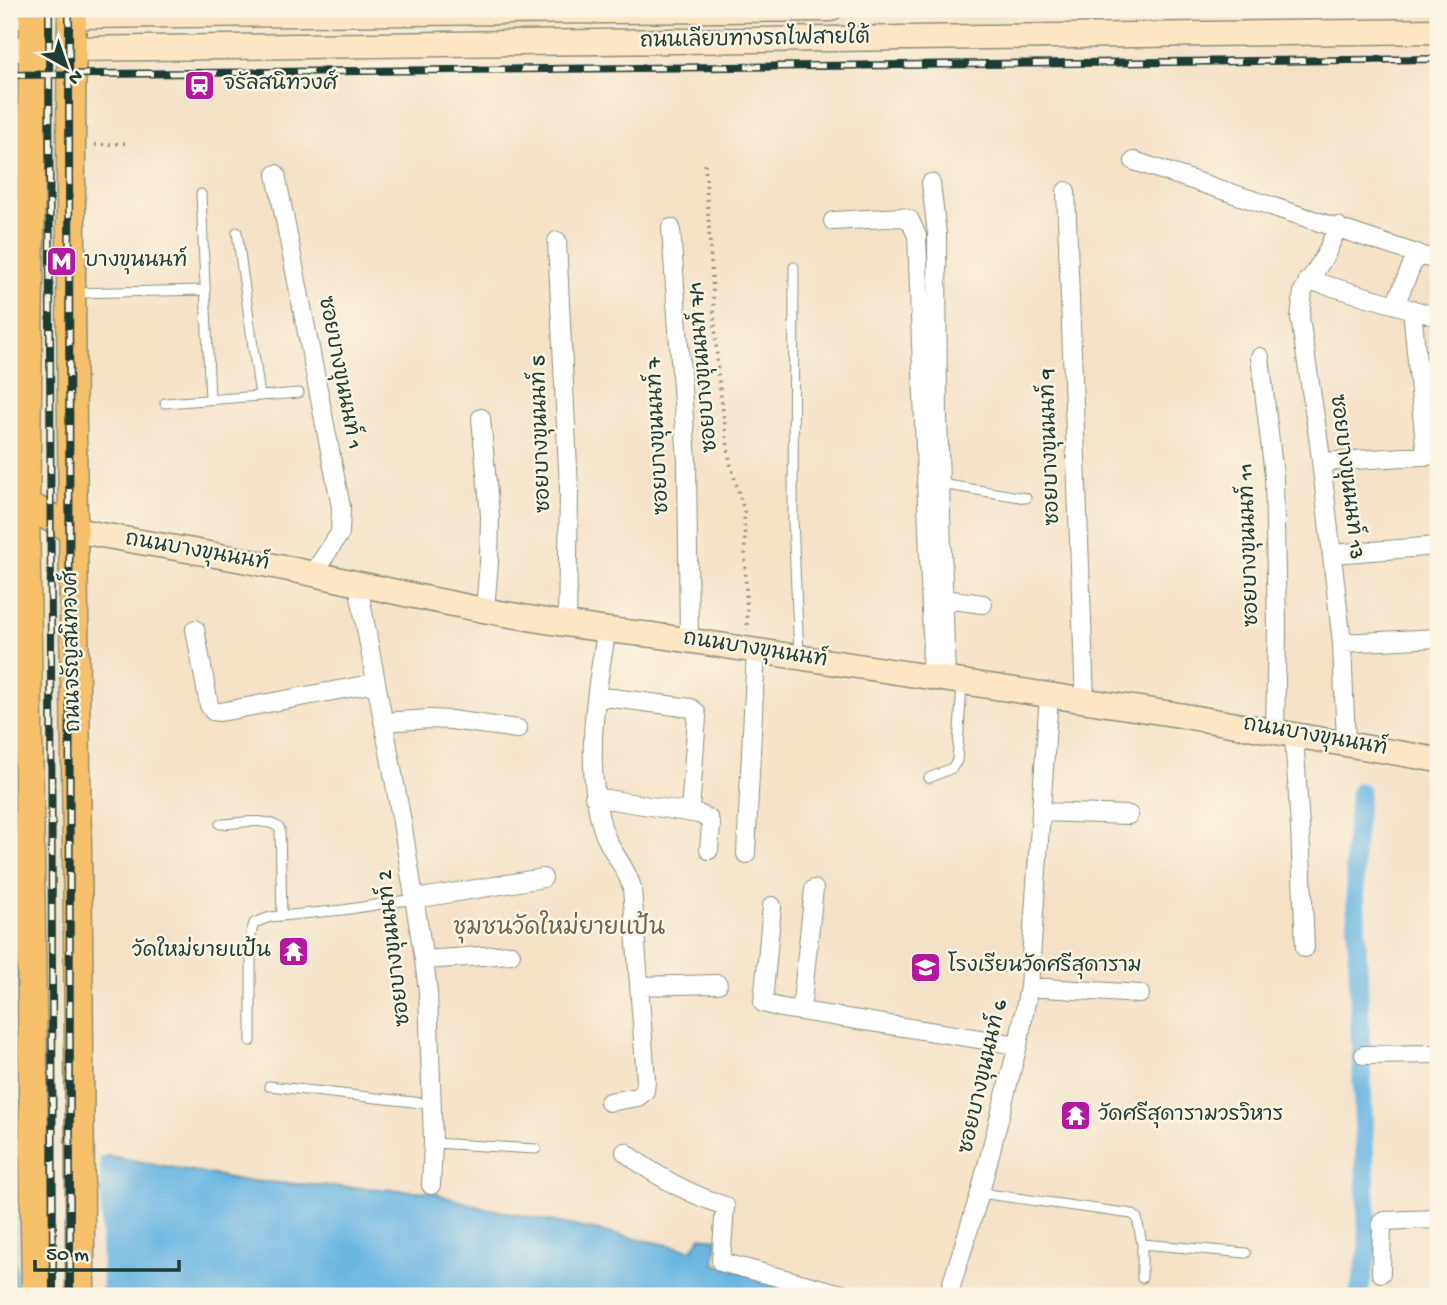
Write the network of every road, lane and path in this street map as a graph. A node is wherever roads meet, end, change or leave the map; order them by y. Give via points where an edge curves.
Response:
1 (830, 9) edge
2 (416, 10) edge
3 (72, 12) edge
4 (26, 14) edge
5 (139, 15) junction
6 (1438, 31) edge
7 (139, 48) junction
8 (21, 49) edge
9 (72, 49) junction
10 (20, 134) edge
11 (127, 143) dead end
12 (92, 145) dead end
13 (1134, 161) dead end
14 (705, 164) dead end
15 (276, 174) dead end
16 (931, 183) dead end
17 (1066, 191) dead end
18 (201, 194) dead end
19 (833, 221) dead end
20 (1338, 226) junction
21 (671, 228) dead end
22 (237, 232) dead end
23 (557, 242) dead end
24 (1416, 253) junction
25 (1438, 261) edge
26 (794, 267) dead end
27 (1308, 280) junction
28 (203, 290) junction
29 (72, 293) junction
30 (1403, 307) junction
31 (1438, 317) edge
32 (1260, 357) dead end
33 (299, 393) dead end
34 (260, 396) junction
35 (209, 399) junction
36 (165, 403) dead end
37 (481, 418) dead end
38 (1432, 455) edge
39 (1321, 462) junction
40 (941, 484) junction
41 (1026, 498) dead end
42 (17, 503) edge
43 (74, 530) junction
44 (1438, 546) edge
45 (1332, 554) junction
46 (313, 574) junction
47 (358, 585) junction
48 (945, 599) junction
49 (983, 604) dead end
50 (485, 610) junction
51 (567, 625) junction
52 (195, 629) dead end
53 (607, 631) junction
54 (1438, 638) edge
55 (689, 641) junction
56 (1342, 643) junction
57 (751, 650) junction
58 (799, 657) junction
59 (946, 680) junction
60 (376, 682) junction
61 (1049, 695) junction
62 (597, 696) junction
63 (1085, 701) junction
64 (383, 722) junction
65 (518, 729) dead end
66 (1284, 733) junction
67 (1346, 744) junction
68 (1438, 760) edge
69 (929, 778) dead end
70 (594, 797) junction
71 (690, 811) junction
72 (1042, 812) junction
73 (1129, 816) dead end
74 (219, 824) dead end
75 (709, 850) dead end
76 (746, 855) dead end
77 (543, 878) dead end
78 (814, 889) dead end
79 (415, 899) junction
80 (772, 906) dead end
81 (21, 910) edge
82 (282, 916) junction
83 (9, 941) edge
84 (1305, 948) dead end
85 (511, 954) dead end
86 (424, 960) junction
87 (11, 976) dead end
88 (718, 984) dead end
89 (639, 986) junction
90 (1029, 988) junction
91 (1140, 994) dead end
92 (801, 1011) junction
93 (251, 1041) dead end
94 (1018, 1045) junction
95 (1438, 1054) edge
96 (1364, 1055) dead end
97 (269, 1086) dead end
98 (609, 1102) dead end
99 (431, 1104) junction
100 (433, 1143) junction
101 (536, 1149) dead end
102 (625, 1152) dead end
103 (431, 1185) dead end
104 (980, 1193) junction
105 (1438, 1219) edge
106 (1142, 1244) junction
107 (1246, 1253) dead end
108 (1381, 1273) dead end
109 (1142, 1278) dead end
110 (36, 1296) edge
111 (80, 1296) edge
112 (849, 1296) edge
113 (948, 1296) edge

1 - 2 main road, ถนนเลียบทางรถไฟสายใต้
2 - 5 main road, ถนนเลียบทางรถไฟสายใต้
3 - 5 main road, ถนนเลียบทางรถไฟสายใต้
3 - 9 main road, ถนนจรัญสนิทวงศ์
4 - 8 main road
5 - 7 main road via 126,35
6 - 7 main road, ถนนเลียบทางรถไฟสายใต้
7 - 9 main road, ถนนเลียบทางรถไฟสายใต้
8 - 10 main road
9 - 29 main road, ถนนจรัญสนิทวงศ์
10 - 42 main road
11 - 12 path
13 - 20 street
14 - 57 path, ซอยบางขุนนนท์ 7/1 via 718,374 730,462 744,511
15 - 46 street, ซอยบางขุนนนท์ 1 via 341,507 340,533
16 - 40 street via 937,234
17 - 63 street, ซอยบางขุนนนท์ 9
18 - 28 lane
19 - 59 street via 902,217 911,220 917,236 932,636
20 - 24 street
20 - 27 street, ซอยบางขุนนนท์ 13
21 - 55 street, ซอยบางขุนนนท์ 7 via 687,461
22 - 34 lane
23 - 51 street, ซอยบางขุนนนท์ 5 via 569,489
24 - 25 street
24 - 30 street
26 - 58 lane via 793,521
27 - 30 street
27 - 39 street, ซอยบางขุนนนท์ 13 via 1300,318
28 - 29 lane
28 - 35 lane
29 - 43 main road, ถนนจรัญสนิทวงศ์
30 - 31 street
30 - 38 street
32 - 66 street, ซอยบางขุนนนท์ 11 via 1274,476
33 - 34 lane
34 - 35 lane
35 - 36 lane
37 - 50 street via 490,516
38 - 39 street
39 - 45 street, ซอยบางขุนนนท์ 13
40 - 41 lane
40 - 48 street
42 - 43 main road
42 - 81 main road
43 - 46 main road, ถนนบางขุนนนท์
43 - 111 main road, ถนนจรัญสนิทวงศ์
44 - 45 street
45 - 56 street, ซอยบางขุนนนท์ 13
46 - 47 main road, ถนนบางขุนนนท์
47 - 50 main road, ถนนบางขุนนนท์
47 - 60 street, ซอยบางขุนนนท์ 2
48 - 49 street
48 - 59 street
50 - 51 main road, ถนนบางขุนนนท์
51 - 53 main road, ถนนบางขุนนนท์
52 - 60 street via 213,710
53 - 55 main road, ถนนบางขุนนนท์
53 - 62 street
54 - 56 street
55 - 57 main road, ถนนบางขุนนนท์
56 - 67 street, ซอยบางขุนนนท์ 13
57 - 58 main road, ถนนบางขุนนนท์
57 - 76 street
58 - 59 main road, ถนนบางขุนนนท์
59 - 61 main road, ถนนบางขุนนนท์
59 - 69 lane via 957,761 953,768
60 - 64 street, ซอยบางขุนนนท์ 2
61 - 63 main road, ถนนบางขุนนนท์
61 - 72 street, ซอยบางขุนนนท์ 6
62 - 70 street
62 - 71 street via 696,712
63 - 66 main road, ถนนบางขุนนนท์
64 - 65 street via 451,720
64 - 79 street, ซอยบางขุนนนท์ 2
66 - 67 main road, ถนนบางขุนนนท์
66 - 84 street, ซอยบางขุนนนท์ 11 via 1300,828
67 - 68 main road, ถนนบางขุนนนท์
70 - 71 street
70 - 89 street via 603,833 632,888
71 - 75 street via 709,819
72 - 73 street
72 - 90 street, ซอยบางขุนนนท์ 6
74 - 82 lane via 267,822 280,829
77 - 79 street
78 - 92 street
79 - 82 lane
79 - 86 street, ซอยบางขุนนนท์ 2
80 - 92 street via 762,1003
81 - 110 main road via 34,1040
82 - 93 lane via 259,920 252,927
83 - 87 lane
85 - 86 street
86 - 99 street, ซอยบางขุนนนท์ 2
88 - 89 street
89 - 98 street via 645,1091 638,1097
90 - 91 street
90 - 94 street, ซอยบางขุนนนท์ 6
92 - 94 street
94 - 104 street, ซอยบางขุนนนท์ 6
95 - 96 street
97 - 99 lane
99 - 100 street, ซอยบางขุนนนท์ 2
100 - 101 lane
100 - 103 street, ซอยบางขุนนนท์ 2
102 - 112 street via 691,1195 725,1206 721,1262
104 - 106 lane via 1132,1214 1138,1218
104 - 113 street, ซอยบางขุนนนท์ 6
105 - 108 street via 1382,1221
106 - 107 lane
106 - 109 lane

